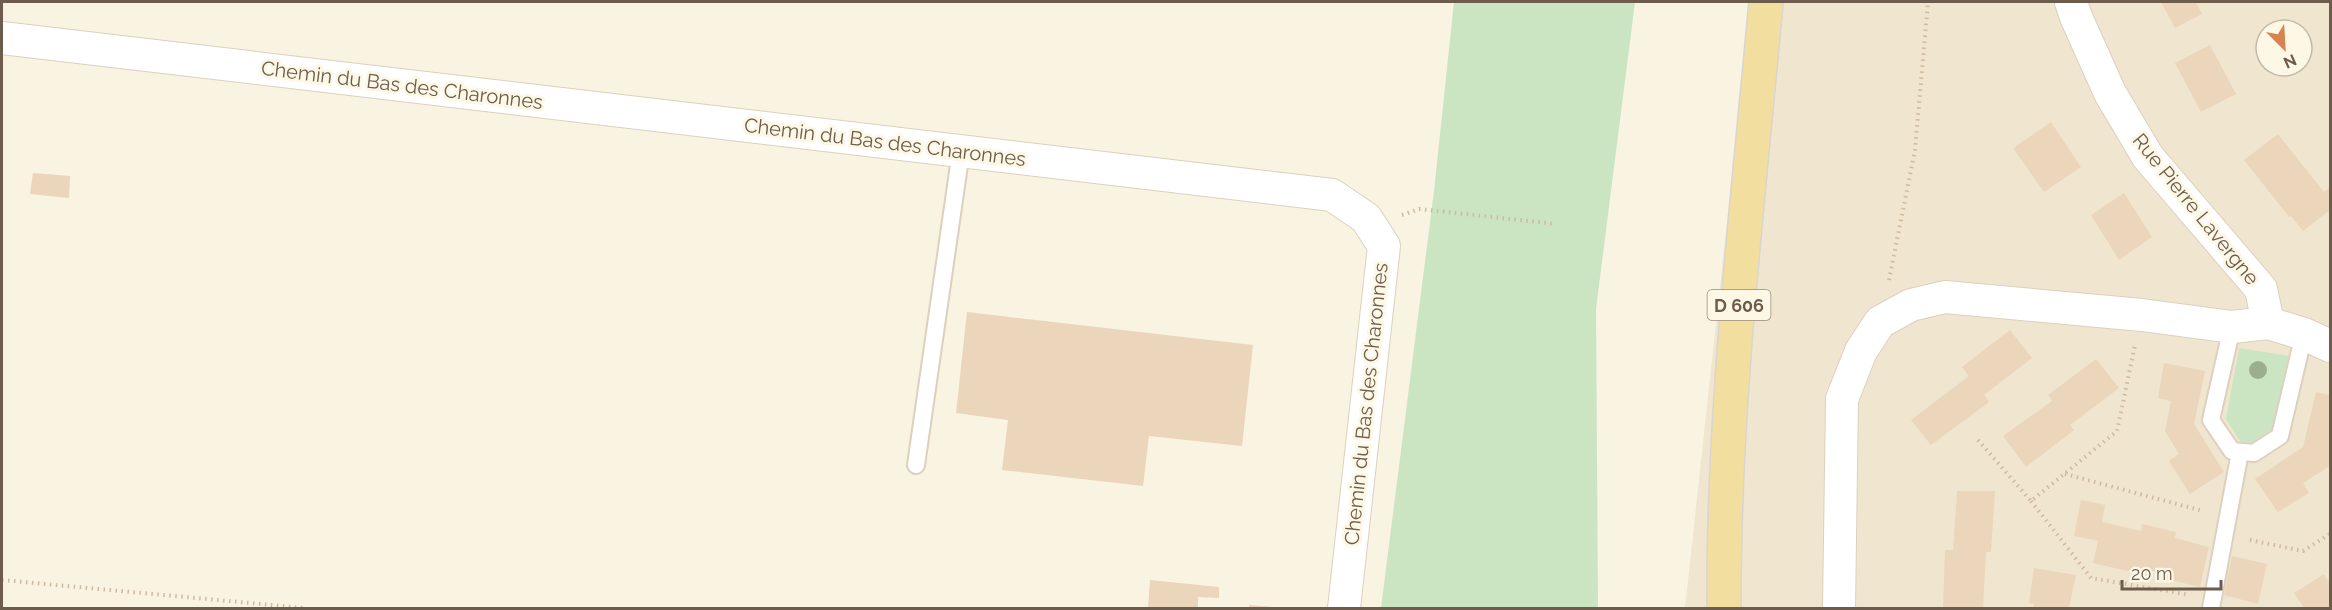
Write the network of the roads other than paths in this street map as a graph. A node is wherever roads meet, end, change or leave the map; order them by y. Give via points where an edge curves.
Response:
1 (1766, 2) edge
2 (2071, 2) edge
3 (2, 38) edge
4 (961, 151) junction
5 (2268, 322) junction
6 (2232, 327) junction
7 (2317, 340) edge
8 (2240, 452) junction
9 (916, 465) dead end
10 (2212, 604) edge
11 (1344, 609) edge
12 (1724, 609) edge
13 (1839, 609) edge

1 - 12 main road, D 606 via 1733,368
2 - 5 street, Rue Pierre Lavergne via 2110,93 2148,157 2261,289
3 - 4 street, Chemin du Bas des Charonnes
4 - 9 lane
4 - 11 street, Chemin du Bas des Charonnes via 1332,195 1366,218 1384,246
5 - 6 street
5 - 7 street
6 - 8 lane via 2211,420 2232,451
6 - 13 street via 1945,297 1911,304 1880,322 1861,351 1842,399
7 - 8 lane via 2280,436 2254,453
8 - 10 lane

